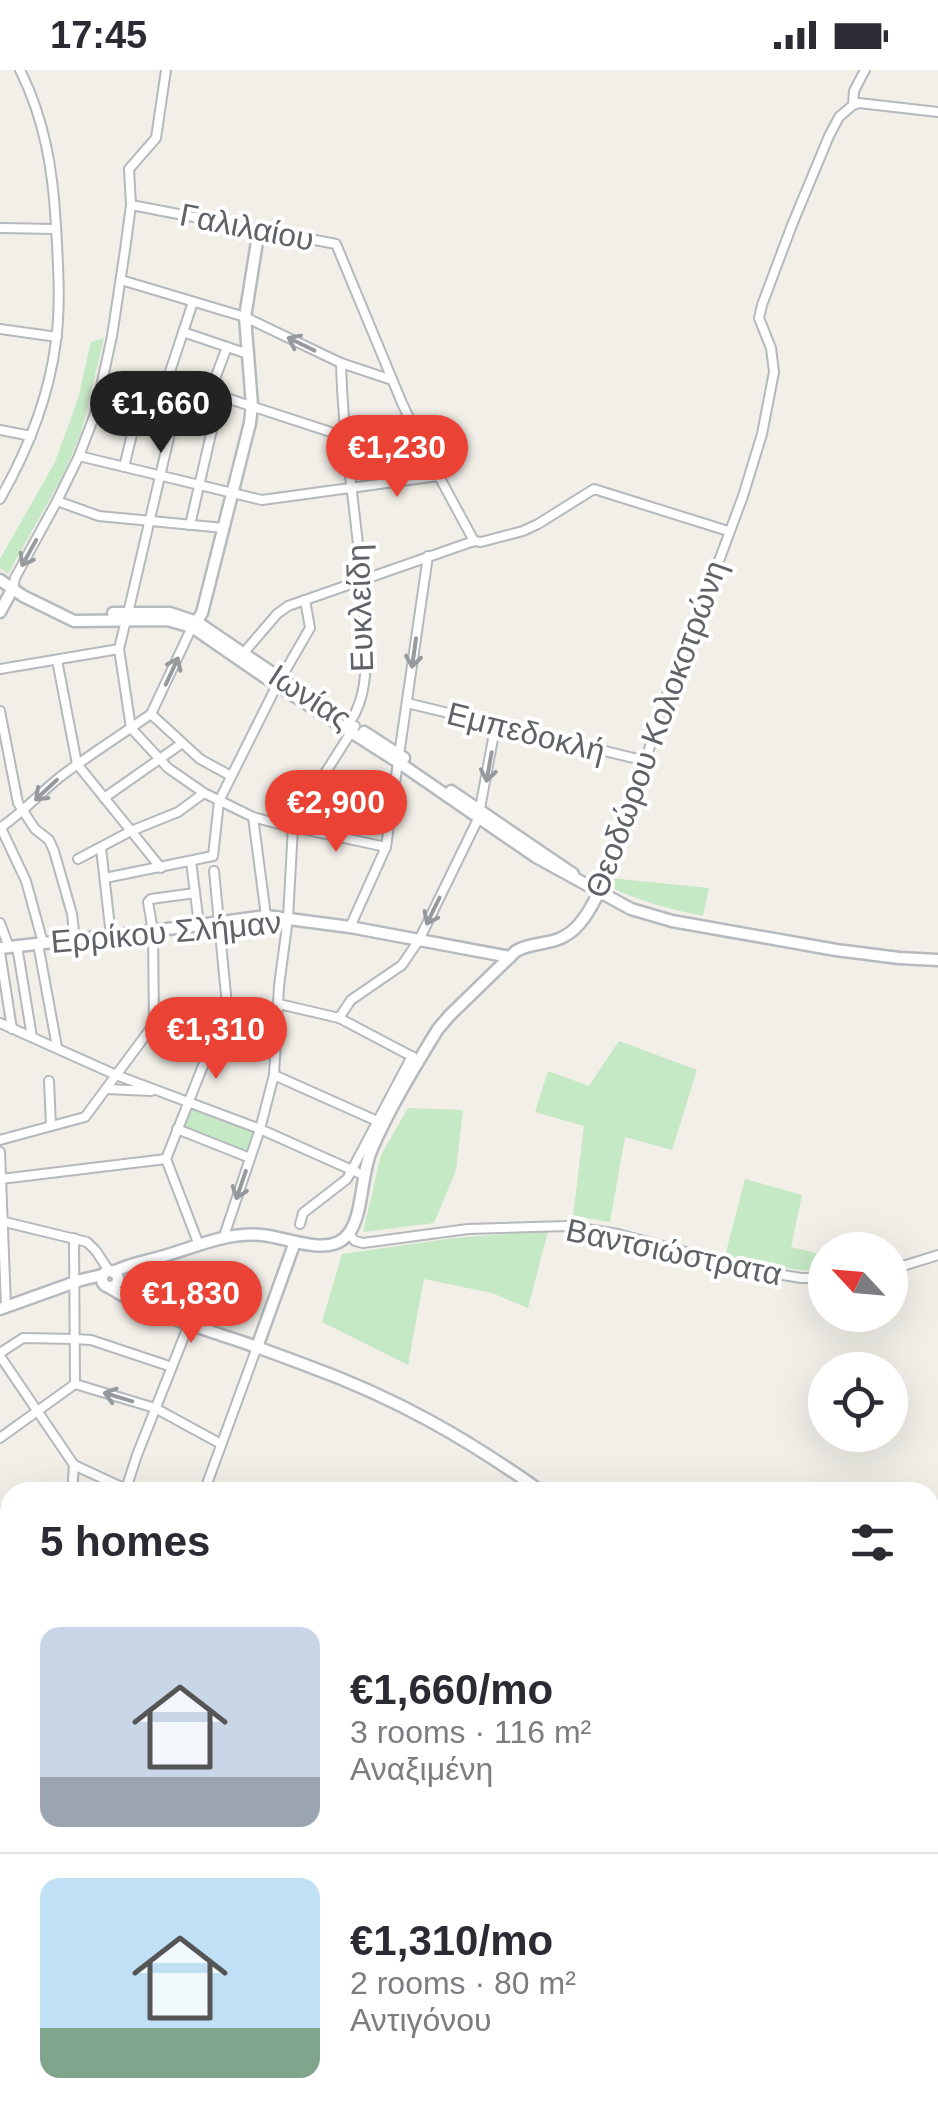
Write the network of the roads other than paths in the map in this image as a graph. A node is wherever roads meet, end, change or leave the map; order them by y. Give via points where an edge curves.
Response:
1 (20, 70) edge
2 (166, 70) edge
3 (865, 70) edge
4 (852, 105) junction
5 (938, 112) edge
6 (131, 205) junction
7 (0, 228) edge
8 (56, 229) junction
9 (259, 229) junction
10 (121, 280) junction
11 (193, 302) junction
12 (245, 317) junction
13 (0, 329) edge
14 (183, 332) junction
15 (57, 338) junction
16 (227, 347) junction
17 (248, 354) junction
18 (340, 363) junction
19 (168, 379) junction
20 (392, 380) junction
21 (210, 392) junction
22 (220, 395) junction
23 (99, 401) junction
24 (252, 406) junction
25 (138, 410) junction
26 (156, 414) junction
27 (0, 430) edge
28 (31, 436) junction
29 (346, 436) junction
30 (79, 456) junction
31 (124, 467) junction
32 (161, 475) junction
33 (438, 476) junction
34 (200, 484) junction
35 (351, 486) junction
36 (233, 492) junction
37 (1, 497) edge
38 (58, 501) junction
39 (150, 522) junction
40 (190, 525) junction
41 (224, 528) junction
42 (728, 532) junction
43 (474, 541) junction
44 (428, 556) junction
45 (362, 580) junction
46 (5, 583) edge
47 (305, 600) junction
48 (0, 612) edge
49 (127, 616) junction
50 (195, 624) junction
51 (118, 649) junction
52 (241, 656) junction
53 (57, 660) junction
54 (0, 669) edge
55 (279, 682) junction
56 (407, 703) junction
57 (0, 711) edge
58 (151, 714) junction
59 (496, 723) junction
60 (350, 727) junction
61 (131, 728) junction
62 (182, 744) junction
63 (4, 753) edge
64 (399, 758) junction
65 (159, 760) junction
66 (646, 761) junction
67 (77, 764) junction
68 (232, 776) junction
69 (204, 793) junction
70 (104, 798) junction
71 (218, 802) junction
72 (23, 812) junction
73 (480, 815) junction
74 (253, 817) junction
75 (294, 827) junction
76 (0, 828) edge
77 (131, 831) junction
78 (386, 847) junction
79 (101, 848) junction
80 (78, 859) dead end
81 (191, 861) junction
82 (162, 868) junction
83 (214, 871) dead end
84 (105, 878) junction
85 (599, 892) junction
86 (195, 893) junction
87 (266, 916) junction
88 (288, 918) junction
89 (219, 922) junction
90 (0, 923) edge
91 (198, 925) junction
92 (350, 927) junction
93 (153, 931) junction
94 (111, 936) junction
95 (75, 940) junction
96 (419, 940) junction
97 (40, 944) junction
98 (6, 948) edge
99 (510, 957) junction
100 (938, 960) edge
101 (279, 1004) junction
102 (339, 1018) junction
103 (0, 1024) edge
104 (12, 1029) junction
105 (32, 1037) junction
106 (56, 1047) junction
107 (416, 1058) junction
108 (274, 1075) junction
109 (116, 1076) junction
110 (49, 1080) dead end
111 (106, 1090) junction
112 (158, 1091) junction
113 (188, 1102) junction
114 (377, 1121) junction
115 (50, 1126) junction
116 (177, 1129) junction
117 (260, 1129) junction
118 (0, 1140) edge
119 (0, 1152) edge
120 (166, 1158) junction
121 (250, 1158) junction
122 (351, 1170) junction
123 (363, 1175) junction
124 (1, 1179) edge
125 (1, 1221) edge
126 (300, 1224) dead end
127 (349, 1234) junction
128 (2, 1237) edge
129 (74, 1238) junction
130 (223, 1239) junction
131 (296, 1242) junction
132 (199, 1244) junction
133 (938, 1255) edge
134 (908, 1264) edge
135 (808, 1278) edge
136 (110, 1279) junction
137 (74, 1283) junction
138 (3, 1308) edge
139 (188, 1324) junction
140 (74, 1339) junction
141 (257, 1347) junction
142 (0, 1354) edge
143 (172, 1366) junction
144 (74, 1384) junction
145 (155, 1408) junction
146 (38, 1410) junction
147 (0, 1438) edge
148 (222, 1444) junction
149 (74, 1465) junction
150 (73, 1482) edge
151 (107, 1482) edge
152 (130, 1482) edge
153 (208, 1482) edge
154 (527, 1482) edge

1 - 8 street via 46,140
2 - 6 street via 156,138 129,169
3 - 4 street
4 - 5 street
4 - 42 street, Θεοδώρου Κολοκοτρώνη via 829,136 759,318 771,348 773,383
6 - 9 street, Γαλιλαίου
6 - 10 street
7 - 8 street
8 - 15 street
9 - 12 street
9 - 20 street, Γαλιλαίου via 336,244
10 - 11 street
10 - 23 street
11 - 12 street
11 - 14 street
12 - 17 street
18 -> 12 street
13 - 15 street
14 - 16 street
14 - 19 street
15 - 28 street
16 - 17 street
16 - 21 street
17 - 24 street
18 - 20 street
18 - 29 street, Ευκλείδη
19 - 21 street
19 - 26 street
20 - 33 street, Γαλιλαίου
21 - 22 street
22 - 24 street
22 - 34 street
23 - 25 street
23 - 30 street
24 - 29 street
24 - 36 street
25 - 26 street
25 - 31 street
26 - 32 street via 170,421
27 - 28 street
28 - 37 street
29 - 35 street, Ευκλείδη
30 - 31 street
30 - 38 street
31 - 32 street
32 - 34 street
32 - 39 street
33 - 35 street
33 - 43 street, Γαλιλαίου
34 - 36 street
34 - 40 street
35 - 36 street via 269,500
35 - 45 street, Ευκλείδη
36 - 41 street
38 - 39 street via 99,516
38 -> 46 street via 15,578
39 - 40 street
39 - 49 street
40 - 41 street
41 - 50 street
42 - 43 street via 594,489 523,531
42 - 66 street, Θεοδώρου Κολοκοτρώνη
43 - 44 street
44 - 45 street
44 -> 56 street
45 - 47 street
45 - 60 street, Ευκλείδη via 364,683
46 - 48 street
46 - 49 street, Ιωνίας via 75,614
47 - 52 street via 282,610
47 - 55 street via 310,628
49 - 50 street, Ιωνίας via 170,613
49 - 51 street
50 - 52 street, Ιωνίας
58 -> 50 street
51 - 53 street
51 - 61 street
52 - 55 street, Ιωνίας
53 - 54 street
53 - 67 street
55 - 60 street, Ιωνίας
55 - 68 street
56 - 59 street, Εμπεδοκλή
56 - 64 street
57 - 63 street
58 - 61 street
58 - 62 street
59 - 66 street, Εμπεδοκλή
59 -> 73 street
60 - 64 street, Ιωνίας
60 - 75 street, Ευκλείδη
61 - 65 street
61 - 67 street
62 - 65 street
62 - 68 street
63 - 72 street
64 - 73 street, Ιωνίας
64 - 78 street
65 - 69 street
65 - 70 street
66 - 85 street, Θεοδώρου Κολοκοτρώνη
67 - 70 street
67 -> 72 street
68 - 71 street
69 - 71 street
69 - 77 street
70 - 77 street
71 - 74 street
71 - 81 street via 213,856
72 - 76 street
72 - 95 street via 54,850
73 - 85 street, Ιωνίας
73 -> 96 street
74 - 75 street
74 - 87 street
75 - 78 street
75 - 88 street
76 - 97 street via 26,880
77 - 79 street
77 - 82 street
78 - 92 street
79 - 80 street
79 - 84 street
81 - 82 street
81 - 86 street
82 - 84 street
83 - 89 street
84 - 94 street
85 - 99 street, Θεοδώρου Κολοκοτρώνη via 562,938
85 - 100 street, Ιωνίας via 685,924
86 - 91 street
86 - 93 street via 149,900
87 - 88 street, Ερρίκου Σλήμαν
87 - 89 street, Ερρίκου Σλήμαν
88 - 92 street, Ερρίκου Σλήμαν
88 - 101 street
89 - 91 street, Ερρίκου Σλήμαν
89 - 113 street via 226,1005
90 - 98 street
91 - 93 street, Ερρίκου Σλήμαν
92 - 96 street, Ερρίκου Σλήμαν
93 - 94 street, Ερρίκου Σλήμαν
93 - 109 street via 154,1024
94 - 95 street, Ερρίκου Σλήμαν
95 - 97 street, Ερρίκου Σλήμαν
96 - 99 street, Ερρίκου Σλήμαν
96 - 102 street via 402,965 351,1000
97 - 98 street, Ερρίκου Σλήμαν
97 - 106 street
98 - 104 street
98 - 105 street
99 - 107 street, Θεοδώρου Κολοκοτρώνη
101 - 102 street
101 - 108 street
102 - 107 street
103 - 104 street
104 - 105 street
105 - 106 street
106 - 109 street
107 - 114 street
107 - 123 street, Θεοδώρου Κολοκοτρώνη
108 - 114 street
108 - 117 street
109 - 111 street
109 - 112 street
110 - 115 street
111 - 112 street
111 - 115 street via 85,1117
112 - 113 street
113 - 116 street
113 - 117 street
114 - 122 street
115 - 118 street
116 - 120 street
116 - 121 street
117 - 121 street
117 - 122 street
119 - 124 street
120 - 124 street
120 - 132 street
121 -> 130 street
122 - 123 street
122 - 126 street
123 - 127 street, Θεοδώρου Κολοκοτρώνη
124 - 125 street
125 - 128 street
125 - 129 street
127 - 131 street via 333,1244
127 - 135 street, Βαντσιώστρατα via 364,1242 468,1228 576,1226
128 - 138 street
129 - 136 street via 96,1251
129 - 137 street
130 - 131 street via 258,1235
130 - 132 street
131 - 141 street
132 - 136 street
133 - 134 street
136 - 137 street
136 - 139 street via 141,1305
137 - 138 street
137 - 140 street
139 - 141 street
139 - 143 street
140 - 142 street via 22,1338
140 - 143 street
140 - 144 street
141 - 148 street
141 - 154 street via 414,1410
142 - 146 street
143 - 145 street
145 -> 144 street
144 - 146 street
145 - 148 street
145 - 152 street
146 - 147 street
146 - 149 street
148 - 153 street
149 - 150 street
149 - 151 street

